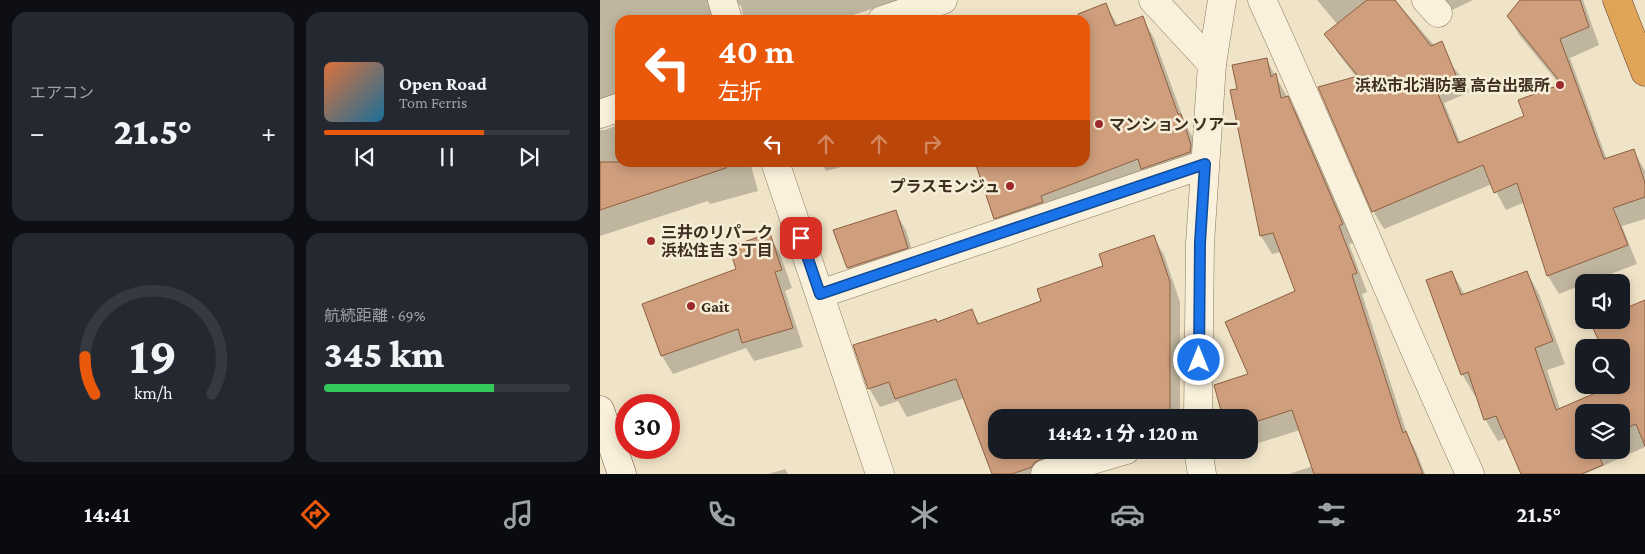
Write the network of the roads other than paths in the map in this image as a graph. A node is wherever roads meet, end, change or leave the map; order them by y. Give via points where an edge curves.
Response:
1 (722, 0) edge
2 (943, 0) edge
3 (1153, 0) edge
4 (1222, 0) edge
5 (1262, 0) edge
6 (1617, 0) edge
7 (726, 15) edge
8 (897, 15) edge
9 (1212, 64) junction
10 (1645, 72) edge
11 (615, 109) edge
12 (600, 114) edge
13 (1205, 164) junction
14 (777, 167) edge
15 (820, 294) junction
16 (1198, 409) edge
17 (600, 410) edge
18 (1096, 459) edge
19 (1200, 459) edge
20 (622, 474) edge
21 (880, 474) edge
22 (1045, 474) edge
23 (1202, 474) edge
24 (1470, 474) edge

1 - 7 street
2 - 8 street
3 - 9 street
4 - 9 street
5 - 24 street
6 - 10 highway
9 - 13 street
11 - 12 street
13 - 15 street
13 - 16 street via 1200,243
14 - 15 street
15 - 21 street
17 - 20 street
18 - 22 street
19 - 23 street

